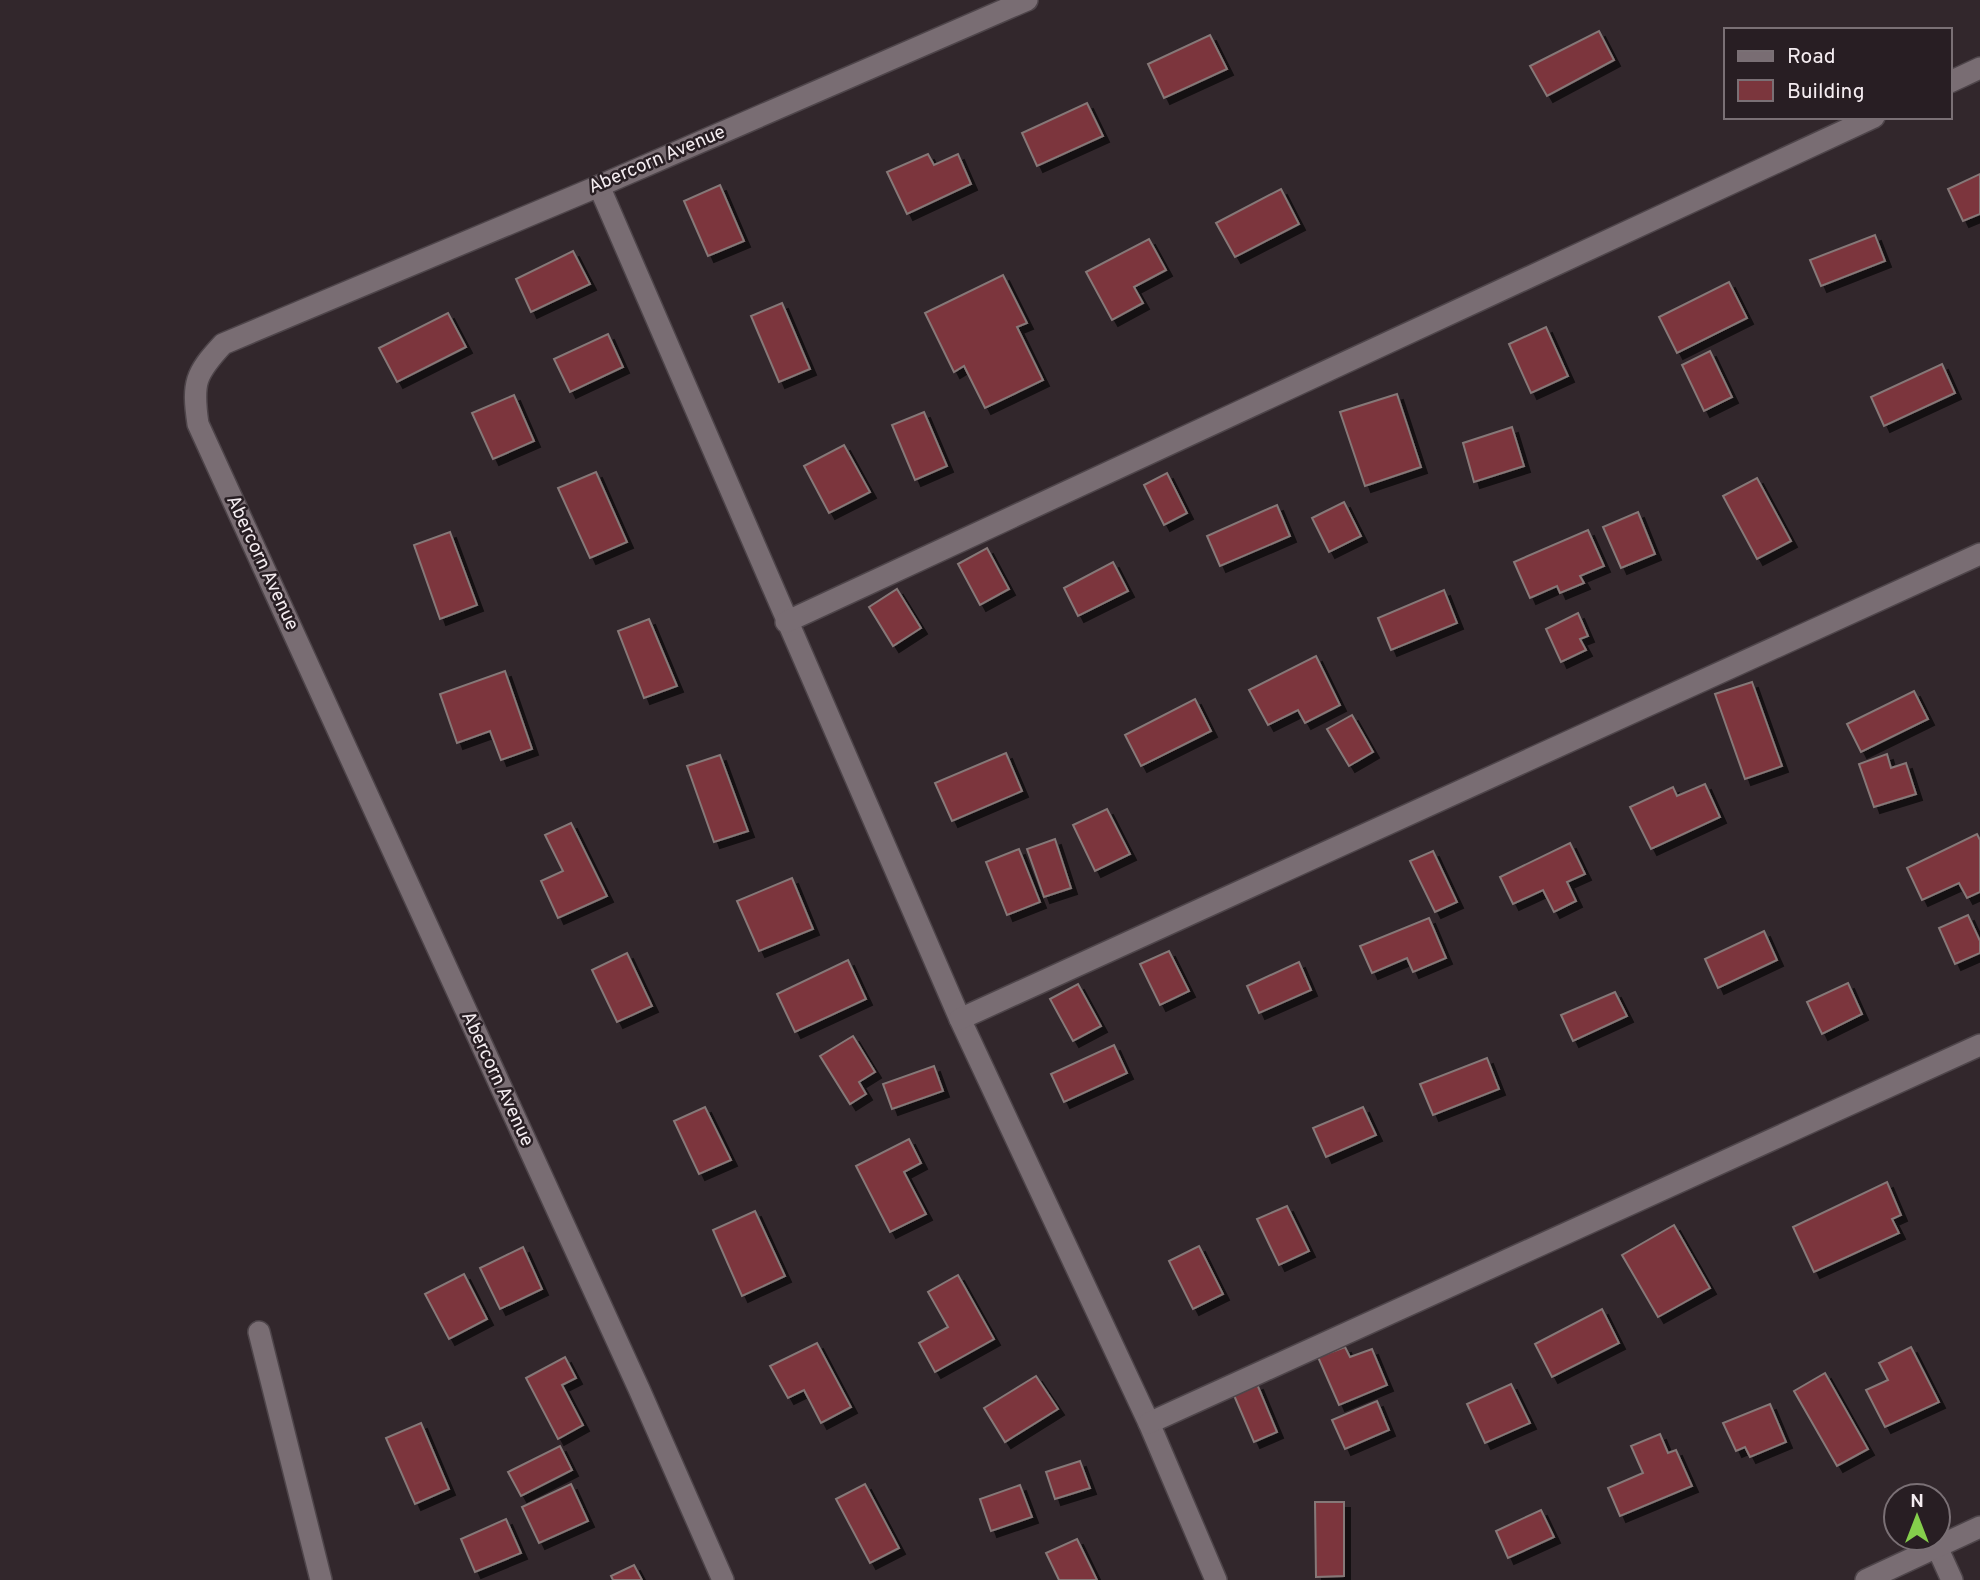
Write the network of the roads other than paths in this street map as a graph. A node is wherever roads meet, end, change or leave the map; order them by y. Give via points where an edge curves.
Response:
1 (1027, 0) edge
2 (1980, 68) edge
3 (1952, 81) edge
4 (1870, 119) edge
5 (599, 186) junction
6 (1980, 554) edge
7 (786, 622) junction
8 (960, 1019) junction
9 (1980, 1045) edge
10 (260, 1332) dead end
11 (1149, 1423) junction
12 (1980, 1527) edge
13 (1952, 1540) edge
14 (1926, 1552) edge
15 (1939, 1552) edge
16 (321, 1580) edge
17 (723, 1580) edge
18 (1216, 1580) edge
19 (1867, 1580) edge
20 (1952, 1580) edge

1 - 5 street, Abercorn Avenue
2 - 3 street
4 - 7 street
5 - 7 street
5 - 17 street, Abercorn Avenue via 223,344 203,365 194,393 198,424
6 - 8 street
7 - 8 street
8 - 11 street
9 - 11 street
10 - 16 street
11 - 18 street
12 - 13 street
14 - 19 street
15 - 20 street

